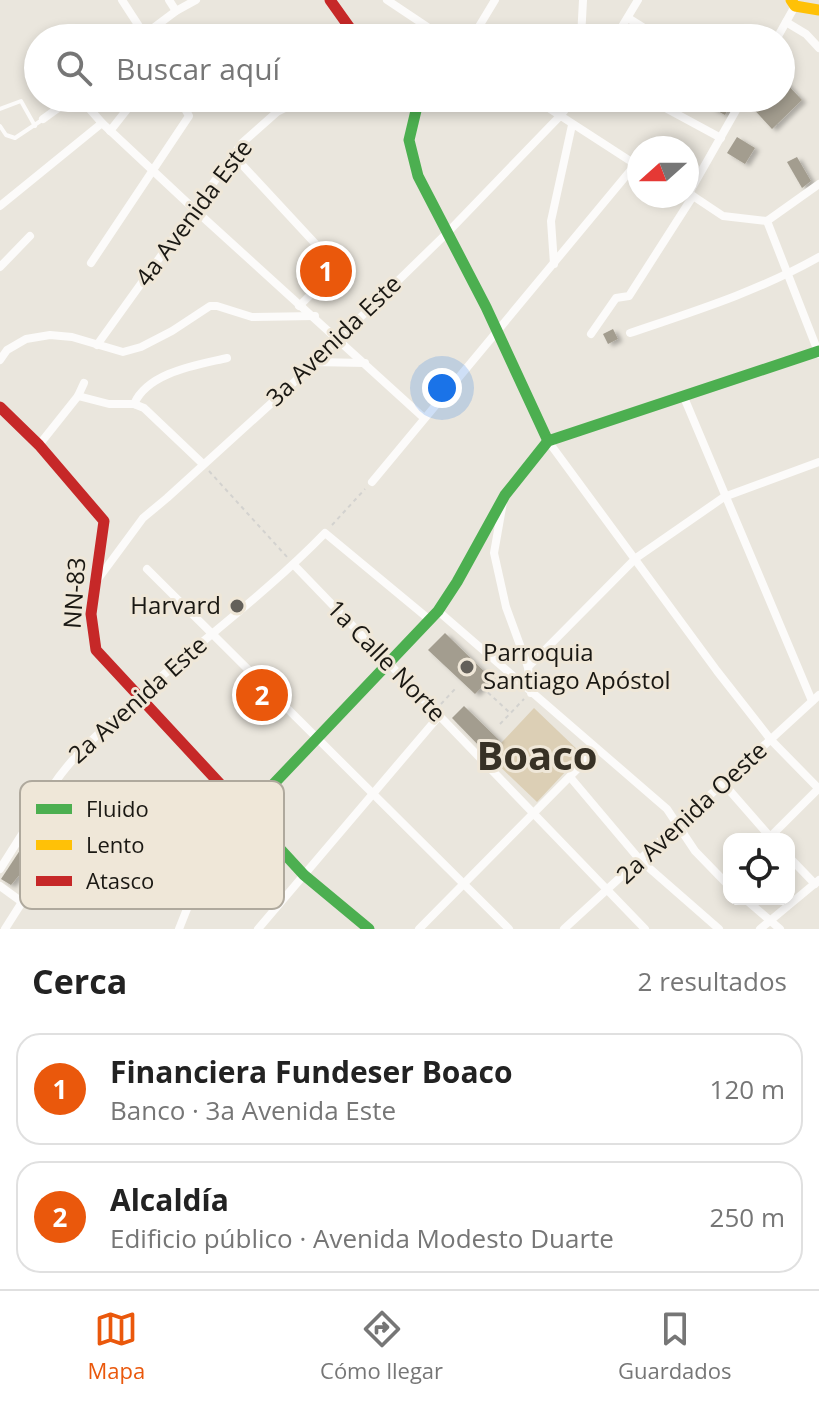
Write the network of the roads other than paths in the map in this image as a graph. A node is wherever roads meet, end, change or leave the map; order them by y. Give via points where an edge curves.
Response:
1 (122, 0) edge
2 (169, 0) edge
3 (196, 0) edge
4 (330, 0) edge
5 (387, 0) edge
6 (495, 0) edge
7 (583, 0) edge
8 (638, 0) edge
9 (793, 3) edge
10 (819, 10) edge
11 (176, 11) junction
12 (628, 18) junction
13 (786, 22) joint
14 (136, 24) edge
15 (160, 24) edge
16 (347, 24) edge
17 (423, 24) edge
18 (480, 24) edge
19 (582, 24) edge
20 (624, 24) edge
21 (638, 24) edge
22 (789, 24) edge
23 (795, 27) edge
24 (819, 48) edge
25 (24, 106) edge
26 (0, 109) edge
27 (27, 112) edge
28 (53, 112) edge
29 (92, 112) edge
30 (125, 112) edge
31 (187, 112) edge
32 (277, 112) edge
33 (417, 112) edge
34 (554, 112) edge
35 (563, 112) edge
36 (673, 112) edge
37 (735, 112) edge
38 (560, 116) junction
39 (43, 119) joint
40 (102, 123) junction
41 (572, 125) junction
42 (0, 126) edge
43 (35, 126) junction
44 (110, 131) junction
45 (721, 138) junction
46 (233, 155) junction
47 (627, 160) edge
48 (154, 171) junction
49 (627, 178) edge
50 (699, 178) edge
51 (819, 184) edge
52 (699, 200) edge
53 (0, 206) edge
54 (682, 208) edge
55 (195, 210) junction
56 (767, 221) junction
57 (448, 232) junction
58 (30, 236) dead end
59 (819, 257) edge
60 (1, 262) edge
61 (91, 263) dead end
62 (554, 264) junction
63 (788, 274) junction
64 (300, 303) junction
65 (296, 316) junction
66 (315, 316) junction
67 (499, 331) junction
68 (630, 333) dead end
69 (591, 334) dead end
70 (338, 337) junction
71 (97, 345) junction
72 (819, 352) edge
73 (227, 358) dead end
74 (0, 360) edge
75 (314, 362) junction
76 (366, 364) junction
77 (84, 383) dead end
78 (683, 395) junction
79 (78, 396) junction
80 (134, 404) junction
81 (0, 407) edge
82 (424, 418) junction
83 (548, 441) junction
84 (39, 445) junction
85 (819, 462) edge
86 (203, 464) junction
87 (372, 482) road end
88 (503, 497) junction
89 (724, 497) junction
90 (636, 558) junction
91 (294, 565) junction
92 (147, 569) dead end
93 (95, 583) junction
94 (434, 616) junction
95 (212, 633) junction
96 (389, 664) junction
97 (528, 667) junction
98 (531, 693) junction
99 (139, 695) junction
100 (816, 698) edge
101 (437, 713) junction
102 (316, 737) junction
103 (771, 740) junction
104 (597, 749) junction
105 (570, 777) junction
106 (56, 781) edge
107 (217, 781) edge
108 (275, 781) edge
109 (723, 783) junction
110 (819, 788) edge
111 (372, 793) junction
112 (534, 814) junction
113 (679, 826) junction
114 (767, 833) edge
115 (776, 833) edge
116 (20, 837) edge
117 (284, 854) edge
118 (640, 860) junction
119 (795, 862) edge
120 (0, 869) edge
121 (304, 875) junction
122 (723, 880) edge
123 (817, 882) edge
124 (464, 884) junction
125 (0, 886) edge
126 (608, 891) junction
127 (284, 898) edge
128 (20, 901) edge
129 (20, 905) edge
130 (752, 905) edge
131 (187, 909) edge
132 (275, 909) edge
133 (771, 920) junction
134 (5, 929) edge
135 (179, 929) edge
136 (258, 929) edge
137 (369, 929) edge
138 (419, 929) edge
139 (509, 929) edge
140 (564, 929) edge
141 (645, 929) edge
142 (719, 929) edge
143 (760, 929) edge
144 (780, 929) edge

1 - 14 street
2 - 11 street
3 - 11 street
4 - 16 main road
5 - 17 street
6 - 18 street
7 - 19 street
8 - 12 street
9 - 10 main road
9 - 13 street
11 - 15 street
12 - 20 street
12 - 21 street
13 - 22 street
23 - 24 street
25 - 26 lane via 21,101
27 - 43 lane
28 - 39 street
29 - 40 street
30 - 44 street
31 - 48 street
32 - 46 street, 4a Avenida Este
33 - 57 main road via 409,146 426,194
34 - 38 street
35 - 38 street, 3a Avenida Este
36 - 45 street
37 - 45 street
38 - 41 street
38 - 57 street, 3a Avenida Este
39 - 43 lane
40 - 44 street
40 - 53 street
41 - 47 street
41 - 62 street via 551,221
42 - 43 lane via 12,138
44 - 48 street
45 - 50 street
46 - 55 street, 4a Avenida Este
46 - 64 street via 336,266
48 - 55 street
48 - 61 street
49 - 62 street
51 - 56 street
52 - 56 street via 723,216
54 - 69 street via 629,296 616,298
55 - 64 street
55 - 71 street, 4a Avenida Este
56 - 63 street
57 - 67 main road
57 - 70 street, 3a Avenida Este
58 - 60 street
59 - 63 street
62 - 67 street
63 - 68 street
63 - 72 street
64 - 65 street
64 - 66 street
65 - 66 street
65 - 71 street via 252,317 210,306 141,347 123,352
66 - 70 street
67 - 82 street
67 - 83 main road
70 - 75 street, 3a Avenida Este
70 - 76 street
71 - 74 street via 50,335 26,339
72 - 78 main road
73 - 80 street via 160,378 139,392
75 - 76 street
75 - 86 street, 3a Avenida Este
76 - 82 street
77 - 79 street
78 - 83 main road
78 - 89 street
79 - 80 street
79 - 84 street
80 - 86 street
81 - 84 main road, NN-83 / NN-83
82 - 87 street
83 - 88 main road
83 - 90 street
84 - 93 main road, NN-83 / NN-83 via 104,521
85 - 89 street
86 - 93 street, 3a Avenida Este via 143,518
88 - 94 main road via 465,572
88 - 97 street via 494,553
89 - 90 street
89 - 100 street
90 - 97 street
90 - 103 street
91 - 94 street, 2a Avenida Este via 328,530
91 - 95 street, 2a Avenida Este
91 - 96 street, 1a Calle Norte
92 - 95 street
93 - 99 main road, NN-83 / NN-83 via 94,645
94 - 96 main road
94 - 98 street
95 - 99 street, 2a Avenida Este
95 - 102 street
96 - 101 street, 1a Calle Norte
96 - 102 main road
97 - 98 street
98 - 104 street
99 - 106 street, 2a Avenida Este
99 - 107 main road, NN-83 / NN-83
100 - 103 street, 2a Avenida Oeste
101 - 111 street
101 - 112 street, 1a Calle Norte
102 - 108 main road
102 - 111 street
103 - 109 street, 2a Avenida Oeste
103 - 110 street
104 - 105 street
104 - 113 street via 667,809
105 - 112 street
105 - 118 street
109 - 113 street, 2a Avenida Oeste
109 - 114 street
110 - 115 street
111 - 121 street
111 - 124 street
112 - 124 street
112 - 126 street, 1a Calle Norte
113 - 118 street, 2a Avenida Oeste
113 - 122 street
116 - 120 street
117 - 121 main road, NN-83
118 - 126 street, 2a Avenida Oeste
118 - 142 street
119 - 123 street
121 - 127 street
121 - 137 main road, NN-83
123 - 133 street
124 - 138 street
124 - 139 street
125 - 128 street
126 - 140 street, 2a Avenida Oeste
126 - 141 street, 1a Calle Norte
129 - 134 street, 2a Avenida Este
130 - 133 street
131 - 135 street
132 - 136 street
133 - 143 street
133 - 144 street

